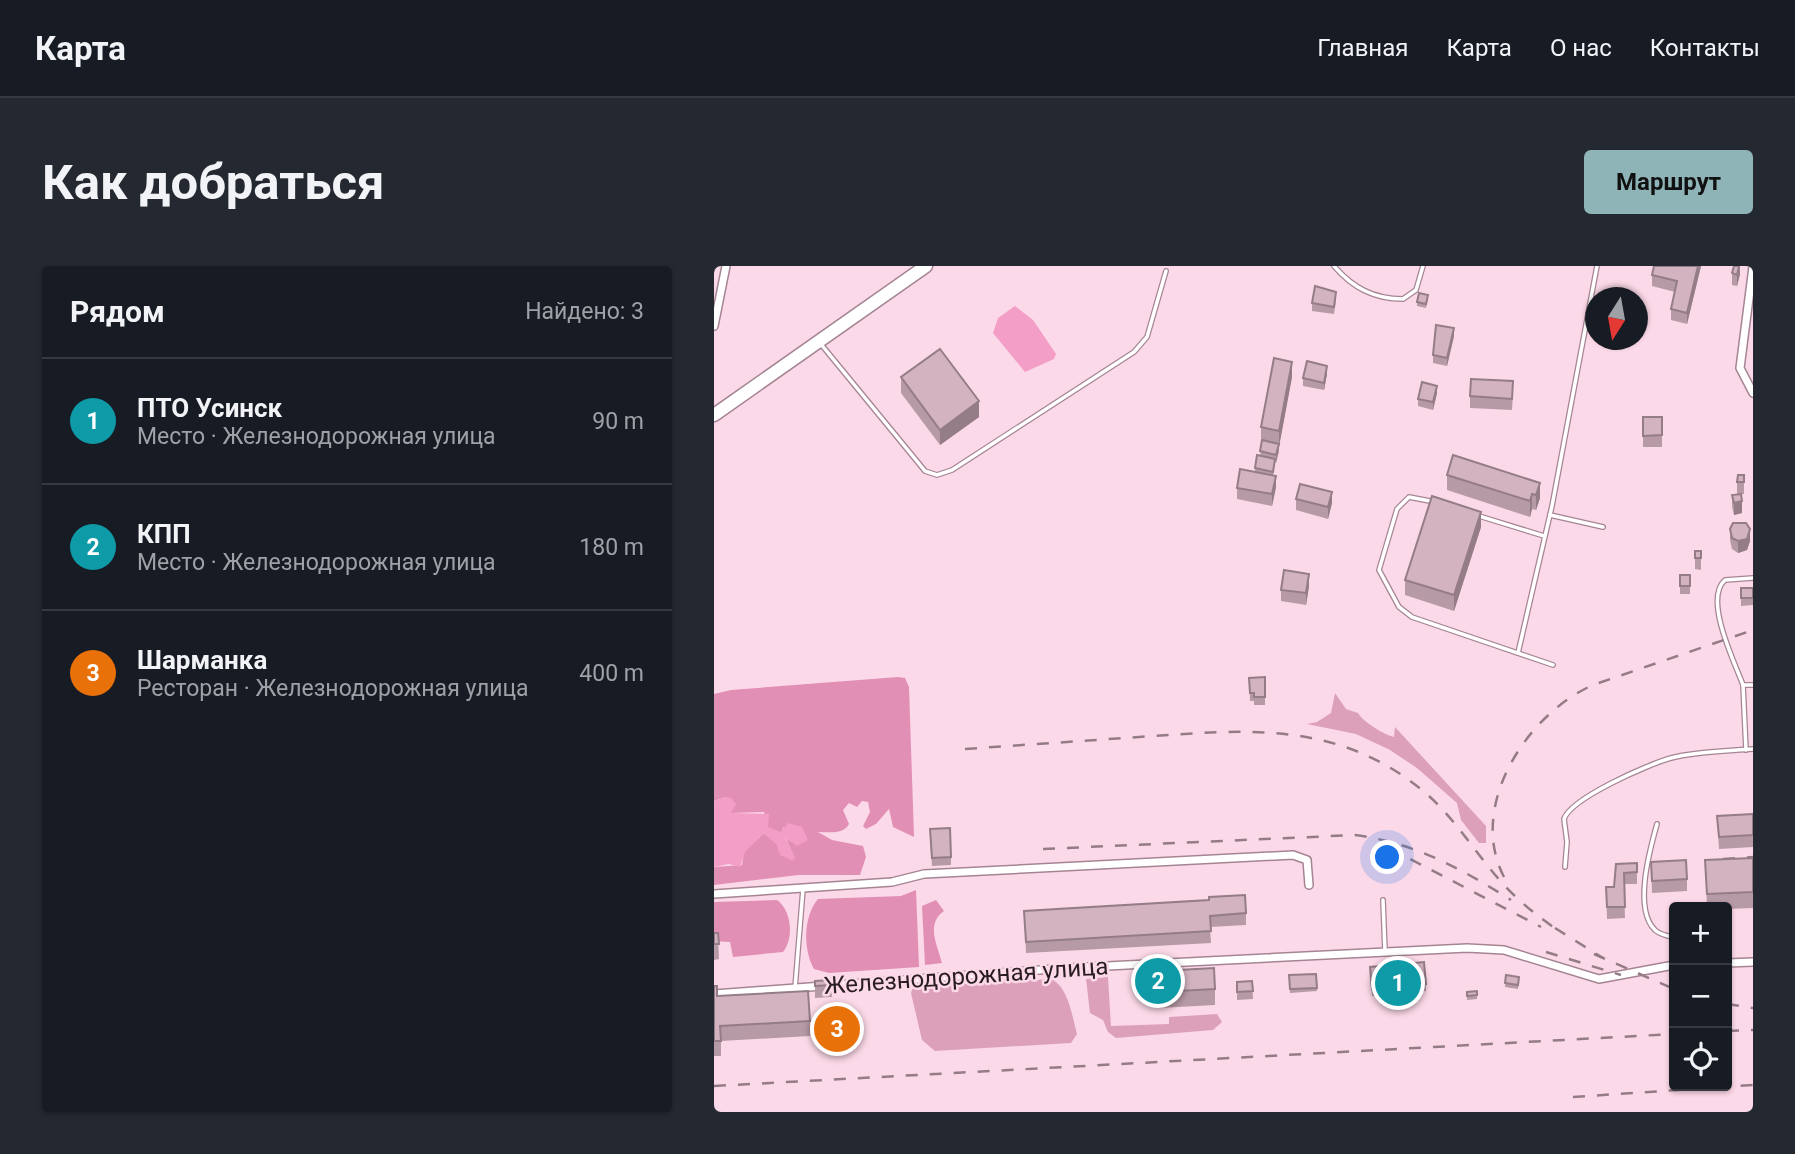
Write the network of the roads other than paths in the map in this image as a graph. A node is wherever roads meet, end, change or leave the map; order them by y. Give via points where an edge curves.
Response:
1 (726, 266) edge
2 (926, 266) edge
3 (1334, 266) edge
4 (1423, 266) edge
5 (1597, 266) edge
6 (1753, 267) edge
7 (1166, 271) dead end
8 (714, 326) edge
9 (819, 341) junction
10 (1753, 393) edge
11 (714, 415) edge
12 (1441, 504) edge
13 (1468, 512) edge
14 (1550, 514) junction
15 (1603, 527) dead end
16 (1544, 536) junction
17 (1753, 578) edge
18 (1518, 653) junction
19 (1553, 665) dead end
20 (1743, 685) junction
21 (1753, 685) edge
22 (1753, 749) edge
23 (1746, 750) junction
24 (1657, 824) dead end
25 (1565, 867) dead end
26 (1309, 885) dead end
27 (803, 888) junction
28 (714, 894) edge
29 (1383, 900) dead end
30 (1669, 936) edge
31 (1385, 952) junction
32 (1753, 962) edge
33 (1732, 963) edge
34 (1669, 966) edge
35 (794, 988) junction
36 (714, 995) edge

1 - 8 street
2 - 9 main road
3 - 4 lane via 1364,292 1393,299 1403,299 1416,290
5 - 14 lane
6 - 10 street via 1740,368
7 - 9 lane via 1147,337 1134,352 952,470 937,475 925,471
9 - 11 main road
12 - 18 lane via 1415,496 1400,504 1381,577 1407,615
13 - 16 lane
14 - 15 lane
14 - 16 lane
16 - 18 lane
17 - 20 lane via 1726,580 1719,590 1722,631
18 - 19 lane
20 - 21 lane
20 - 23 lane
22 - 23 lane
23 - 25 lane via 1674,757 1639,770 1577,804 1564,819
24 - 30 lane via 1645,867 1648,914 1653,929
26 - 27 street via 1307,860 1293,855 924,874 892,883
27 - 28 street
27 - 35 lane
29 - 31 lane
31 - 34 street, Железнодорожная улица via 1490,948 1599,979
31 - 35 street, Железнодорожная улица
32 - 33 street
35 - 36 street, Железнодорожная улица

